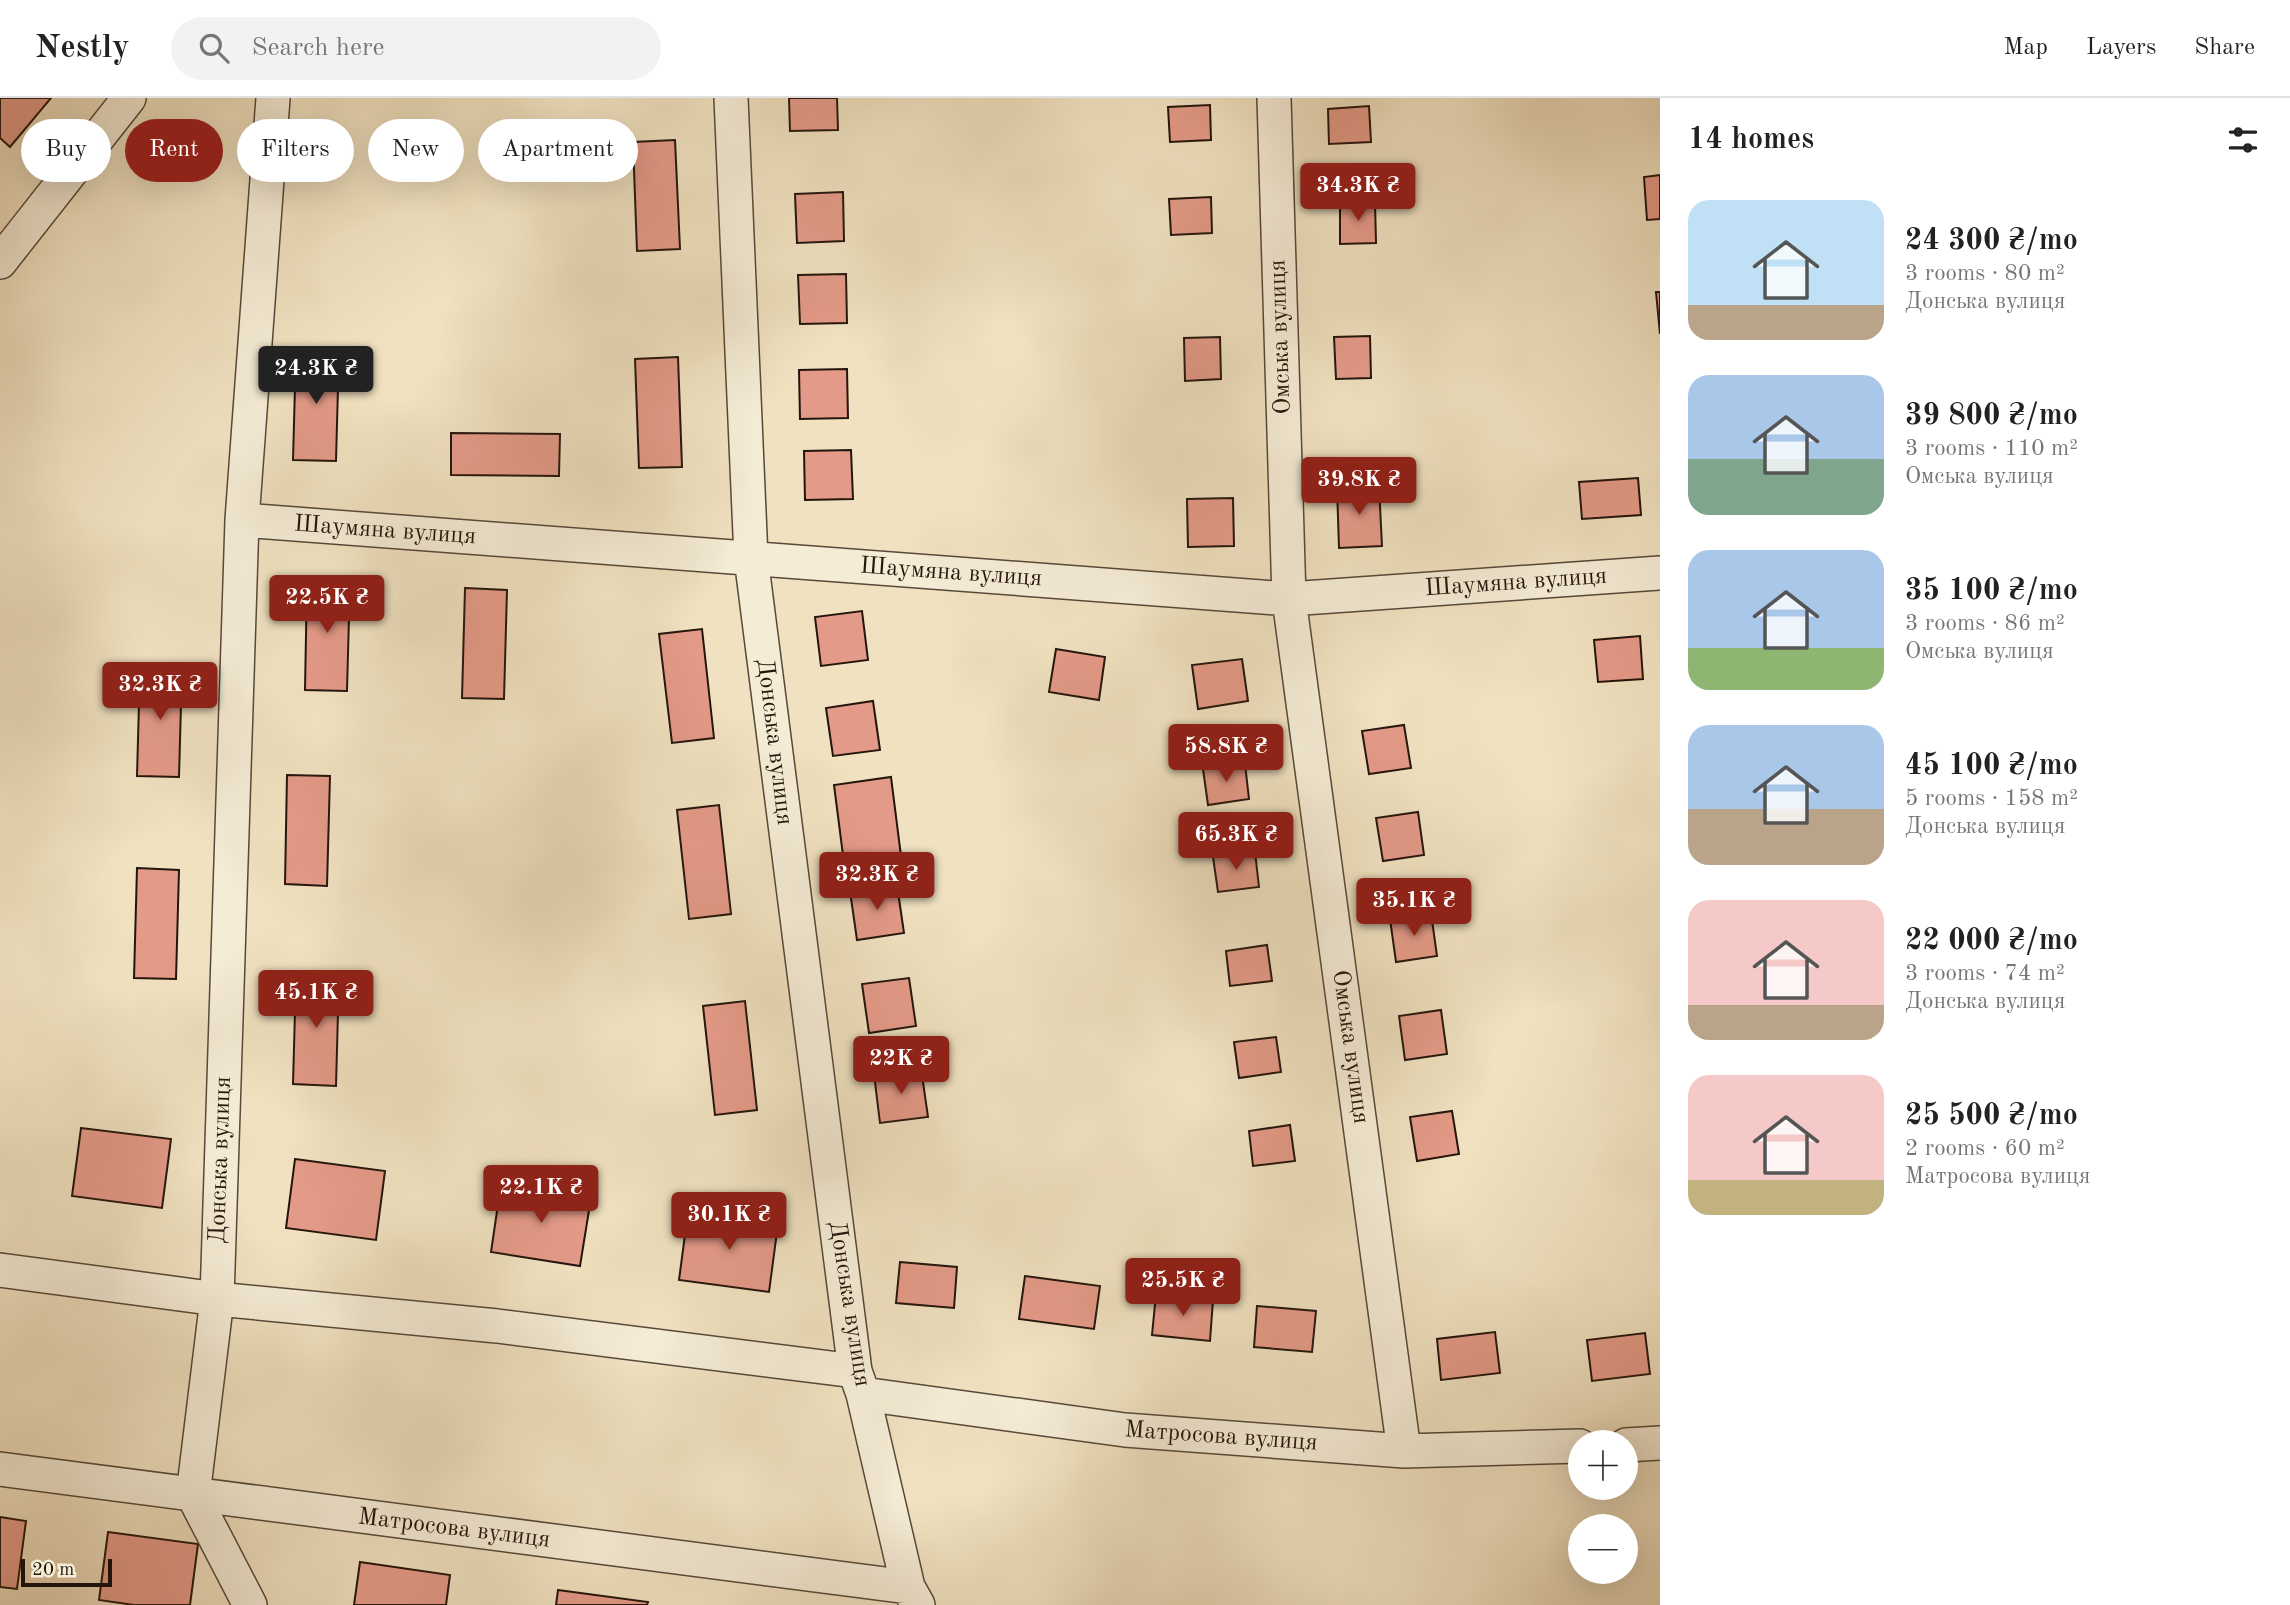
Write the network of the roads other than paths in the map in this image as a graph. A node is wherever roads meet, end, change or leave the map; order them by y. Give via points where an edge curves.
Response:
1 (129, 98) edge
2 (273, 98) edge
3 (731, 98) edge
4 (1274, 98) edge
5 (0, 262) edge
6 (242, 520) junction
7 (751, 558) junction
8 (1660, 573) edge
9 (1289, 599) junction
10 (0, 1270) edge
11 (217, 1299) junction
12 (859, 1383) junction
13 (1660, 1443) edge
14 (1638, 1444) edge
15 (1568, 1446) edge
16 (1404, 1451) junction
17 (0, 1469) edge
18 (193, 1495) junction
19 (913, 1596) edge
20 (250, 1605) edge

1 - 5 street
2 - 6 street, Донська вулиця
3 - 7 street, Донська вулиця
4 - 9 street, Омська вулиця
6 - 7 street, Шаумяна вулиця
6 - 11 street, Донська вулиця
7 - 9 street, Шаумяна вулиця
7 - 12 street, Донська вулиця
8 - 9 street, Шаумяна вулиця
9 - 16 street, Омська вулиця
10 - 11 street, Матросова вулиця
11 - 12 street, Матросова вулиця via 497,1326
11 - 18 street, Донська вулиця
12 - 16 street, Матросова вулиця via 1125,1430
12 - 19 street, Донська вулиця
13 - 14 street
15 - 16 street, Матросова вулиця
17 - 18 street, Матросова вулиця
18 - 19 street, Матросова вулиця
18 - 20 street

